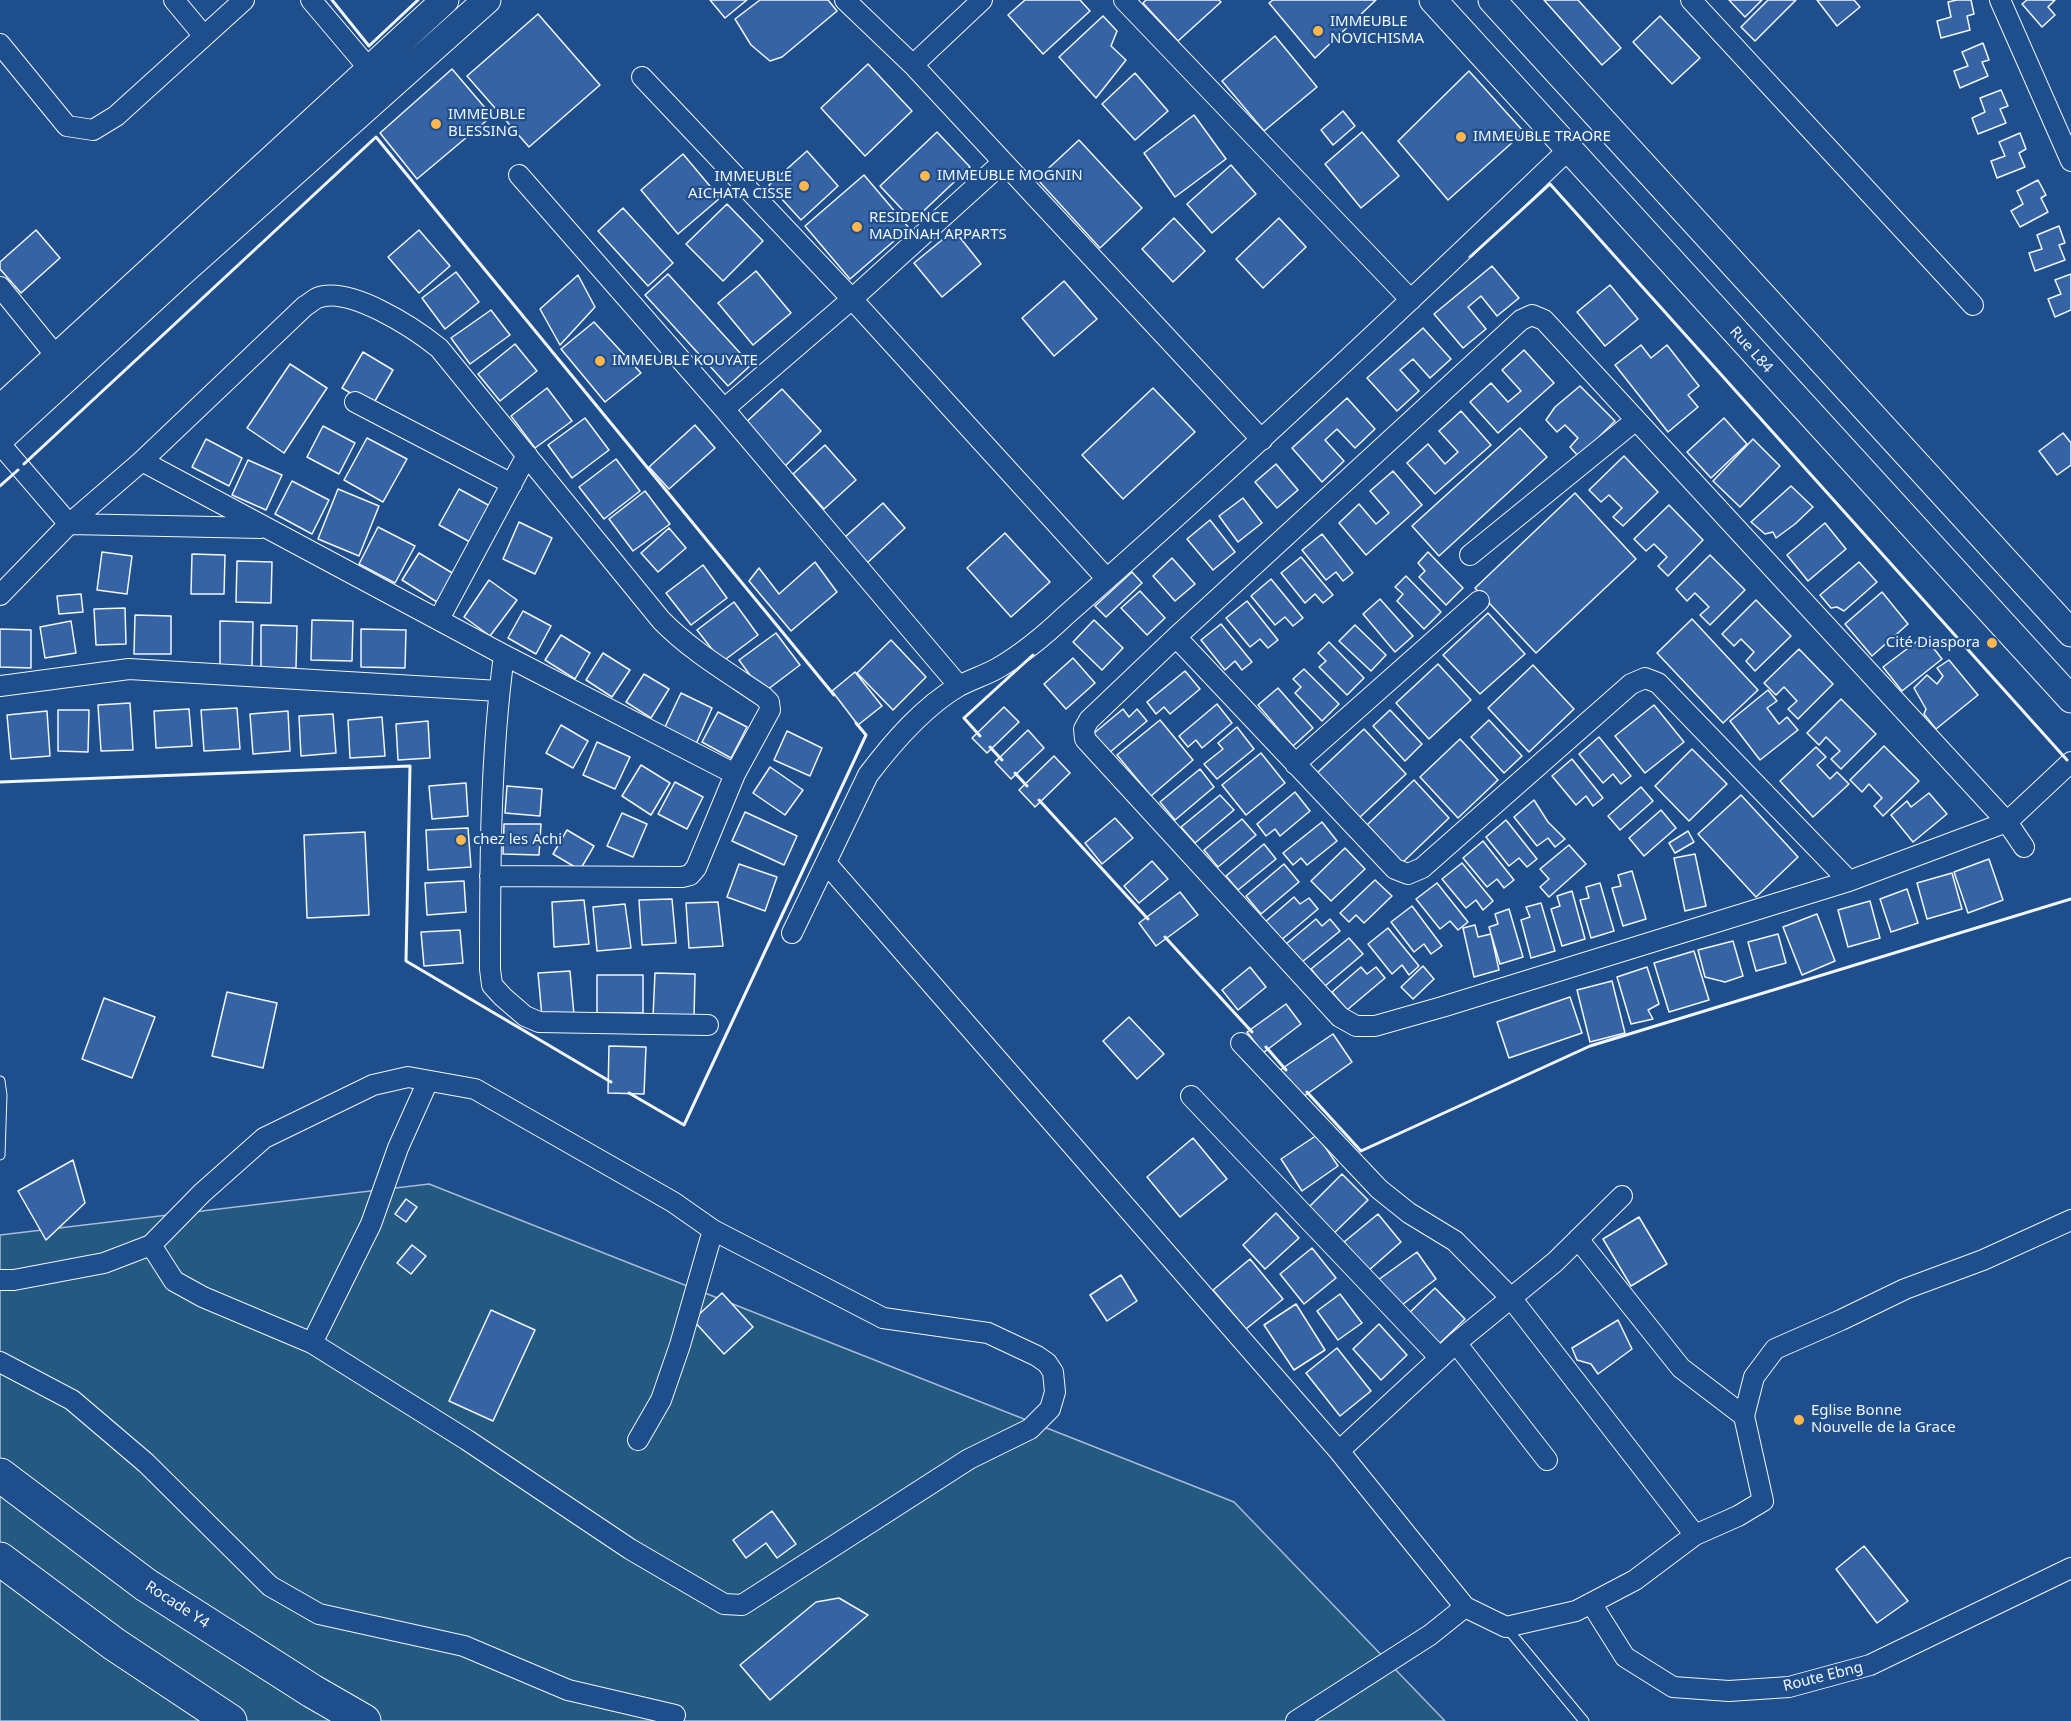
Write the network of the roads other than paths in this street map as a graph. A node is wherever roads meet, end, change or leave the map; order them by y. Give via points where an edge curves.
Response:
1 (174, 0) edge
2 (244, 0) edge
3 (311, 0) edge
4 (445, 0) edge
5 (487, 0) edge
6 (845, 0) edge
7 (982, 0) edge
8 (1124, 0) edge
9 (1433, 0) edge
10 (1492, 0) edge
11 (1691, 0) edge
12 (2000, 0) edge
13 (204, 36) junction
14 (0, 44) edge
15 (913, 64) junction
16 (369, 70) junction
17 (642, 77) dead end
18 (387, 89) junction
19 (2065, 123) edge
20 (1568, 150) junction
21 (2071, 161) edge
22 (1002, 163) junction
23 (1647, 168) junction
24 (519, 175) dead end
25 (1613, 199) junction
26 (0, 287) edge
27 (852, 299) junction
28 (1412, 300) junction
29 (1973, 305) dead end
30 (57, 357) junction
31 (355, 402) dead end
32 (0, 409) edge
33 (724, 409) junction
34 (1636, 420) junction
35 (0, 439) edge
36 (1262, 441) junction
37 (0, 444) edge
38 (527, 455) junction
39 (142, 461) junction
40 (512, 484) junction
41 (69, 524) junction
42 (267, 528) junction
43 (1470, 555) dead end
44 (1107, 579) junction
45 (0, 595) edge
46 (1479, 601) dead end
47 (439, 619) junction
48 (2071, 633) edge
49 (1176, 637) junction
50 (504, 655) junction
51 (0, 686) edge
52 (959, 686) junction
53 (500, 691) junction
54 (2071, 699) edge
55 (2071, 762) edge
56 (1295, 764) junction
57 (735, 774) junction
58 (2007, 822) junction
59 (2024, 847) dead end
60 (826, 863) junction
61 (490, 876) junction
62 (1850, 881) junction
63 (792, 933) dead end
64 (708, 1025) dead end
65 (1241, 1043) dead end
66 (0, 1081) edge
67 (428, 1081) junction
68 (1191, 1096) dead end
69 (0, 1155) edge
70 (1622, 1196) dead end
71 (2071, 1220) edge
72 (713, 1230) junction
73 (1578, 1239) junction
74 (151, 1245) junction
75 (0, 1280) edge
76 (1511, 1298) junction
77 (312, 1343) junction
78 (1456, 1343) junction
79 (1440, 1358) junction
80 (0, 1362) edge
81 (1744, 1416) junction
82 (638, 1440) dead end
83 (1339, 1451) junction
84 (1547, 1460) dead end
85 (0, 1474) edge
86 (1695, 1536) junction
87 (0, 1559) edge
88 (2071, 1568) edge
89 (1591, 1603) junction
90 (1465, 1607) junction
91 (1506, 1627) junction
92 (675, 1715) dead end
93 (230, 1721) edge
94 (364, 1721) edge
95 (1296, 1721) edge
96 (1584, 1721) edge

1 - 13 street
2 - 13 street
3 - 16 street
4 - 16 main road
5 - 18 main road
6 - 15 street
7 - 15 street
8 - 28 street
9 - 20 main road, Rue L84
10 - 23 main road
11 - 29 street
12 - 19 street
13 - 14 street via 116,117 93,130 67,126
15 - 22 street
16 - 18 street
16 - 30 main road
17 - 27 street
18 - 35 main road
19 - 21 street
20 - 25 main road, Rue L84
20 - 28 street
22 - 27 street
22 - 36 street
23 - 25 main road
23 - 48 main road
24 - 33 street
25 - 54 main road, Rue L84
26 - 30 street
27 - 33 street
27 - 44 street
28 - 36 street
30 - 32 main road
31 - 40 street
33 - 52 street
34 - 43 street
34 - 49 street via 1544,320 1532,315 1521,320
34 - 58 street
36 - 44 street
37 - 41 street
38 - 39 street via 439,348 393,316 360,302 334,297 318,298 305,306
38 - 40 street
38 - 57 street via 674,634 769,702 770,710
39 - 41 street
39 - 42 street
40 - 47 street
41 - 42 street
41 - 45 street
42 - 47 street
44 - 52 street via 1025,650
46 - 56 street
47 - 50 street
49 - 56 street
49 - 62 street via 1089,720 1084,729 1085,739 1340,1017 1356,1026 1375,1026 1431,1010
50 - 53 street
50 - 57 street
51 - 53 street via 129,669
52 - 60 street via 922,713 868,775
53 - 61 street
55 - 58 street
56 - 62 street via 1395,869 1408,874 1422,868 1631,684 1645,678 1658,683
57 - 61 street via 690,875
58 - 59 street
58 - 62 street
60 - 63 street
60 - 83 street
61 - 64 street via 492,985 525,1016 552,1023
65 - 76 street via 1379,1189 1455,1241
66 - 69 lane
67 - 72 street via 475,1089 673,1202
67 - 74 street via 408,1077 373,1085 264,1138
67 - 77 street via 398,1148 371,1224
68 - 79 street
70 - 73 street
71 - 81 street via 1775,1348 1754,1377
72 - 77 street via 884,1318 988,1333 1037,1356 1053,1372 1050,1409 1030,1429 969,1459 742,1605 724,1604 630,1549
72 - 82 street via 681,1345 661,1400
73 - 76 street
73 - 81 street via 1681,1368
74 - 75 street via 105,1263
74 - 77 street via 174,1281
76 - 78 street
76 - 86 street
78 - 79 street
78 - 84 street
79 - 83 street
80 - 92 street via 72,1400 146,1463 270,1586 319,1614 464,1646 568,1690
81 - 86 street via 1763,1501
83 - 90 street
85 - 94 highway, Rocade Y4 via 146,1585
86 - 89 street via 1635,1580
87 - 93 highway via 114,1644
88 - 89 street, Route Ebng via 1870,1665 1790,1687 1729,1691 1673,1687 1625,1657
89 - 91 street via 1576,1611
90 - 91 street
90 - 95 street via 1431,1635
91 - 96 lane

